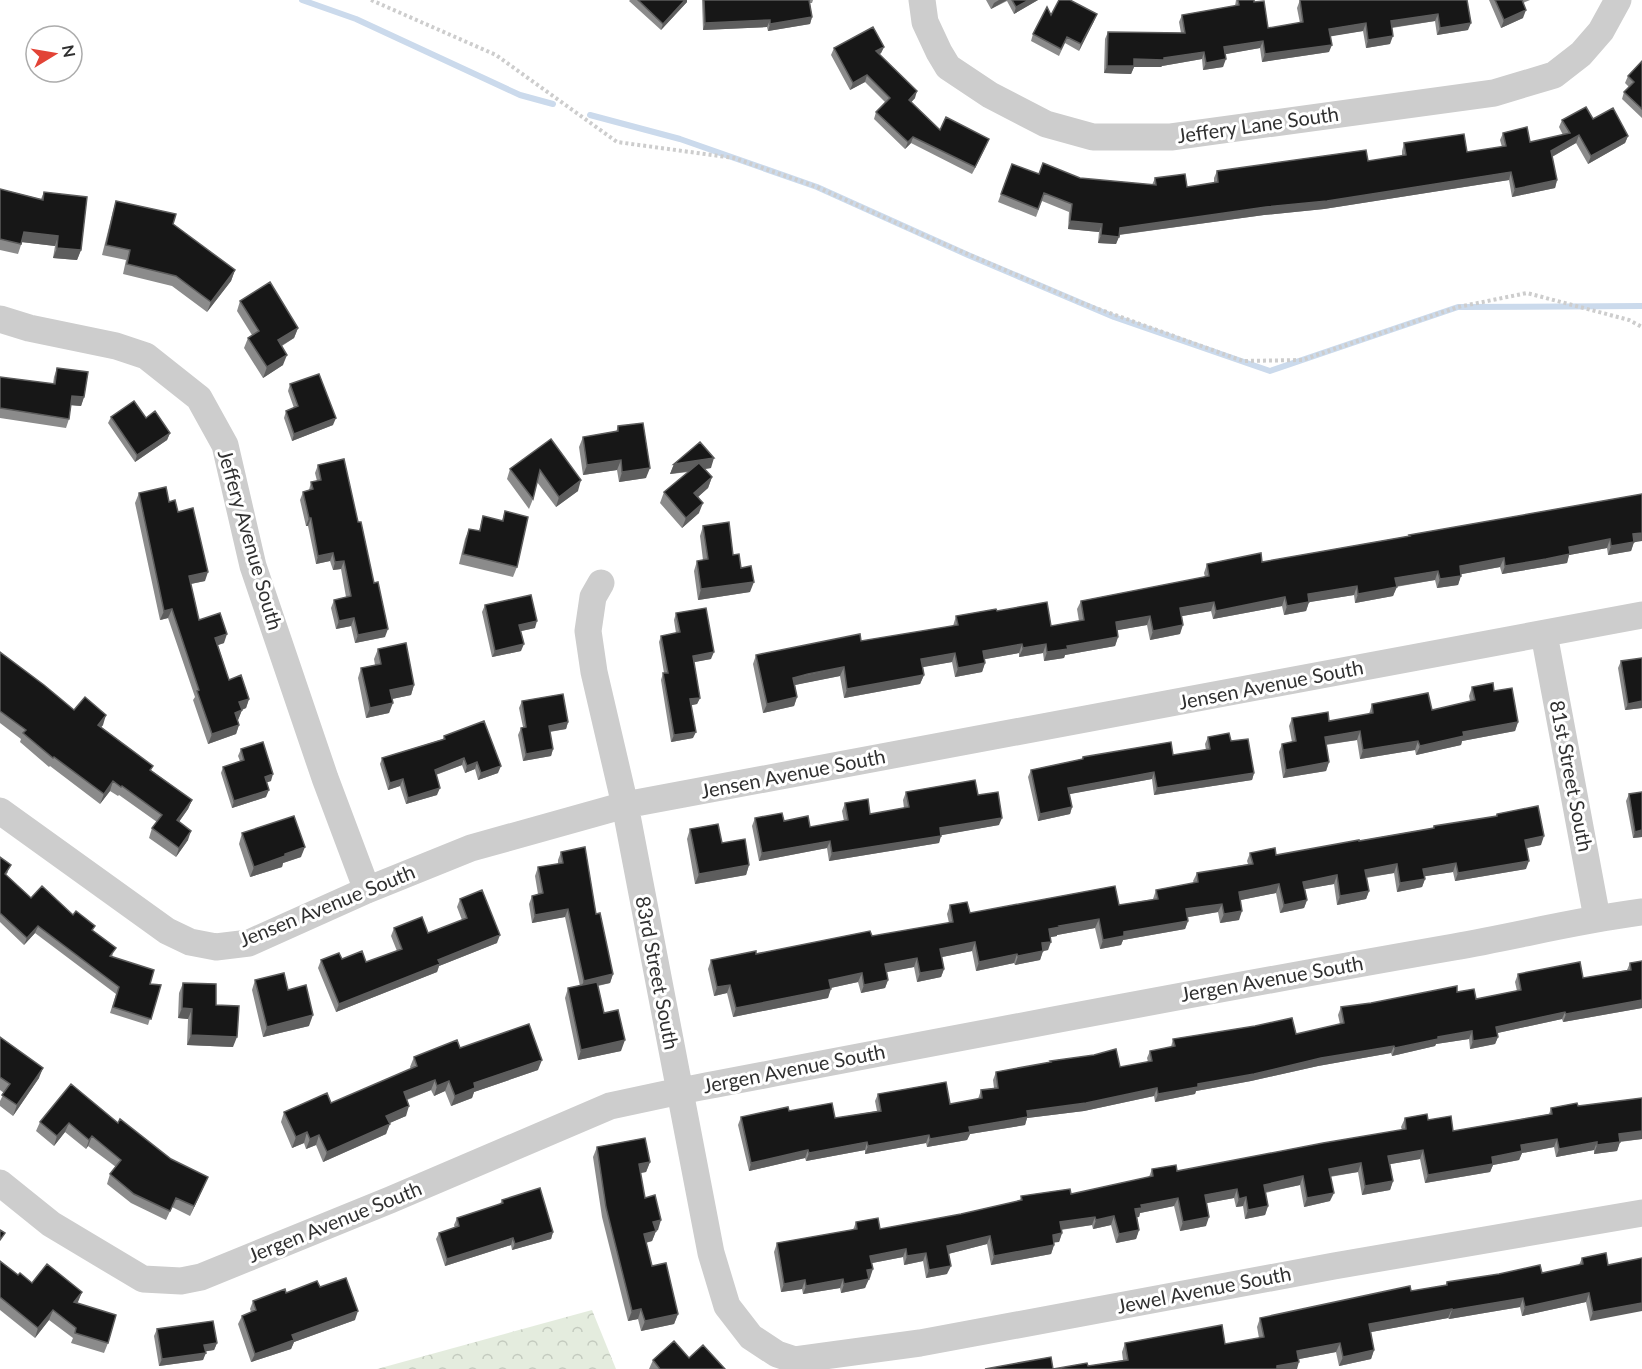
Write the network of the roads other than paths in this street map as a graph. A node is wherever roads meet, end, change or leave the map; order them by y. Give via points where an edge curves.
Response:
1 (922, 0) edge
2 (1618, 0) edge
3 (0, 320) edge
4 (601, 583) dead end
5 (1642, 615) edge
6 (1544, 634) junction
7 (625, 805) junction
8 (0, 811) edge
9 (367, 890) junction
10 (1642, 912) edge
11 (1598, 918) junction
12 (680, 1091) junction
13 (0, 1183) edge
14 (1642, 1213) edge
15 (768, 1349) joint

1 - 2 street, Jeffery Lane South via 925,22 948,67 990,95 1046,124 1093,137 1171,137 1494,93 1554,75 1581,54 1601,31
3 - 9 street, Jeffery Avenue South via 146,356 199,398 225,445 253,566
4 - 7 street, 83rd Street South via 593,597 588,631
5 - 6 street, Jensen Avenue South
6 - 7 street, Jensen Avenue South
6 - 11 street, 81st Street South
7 - 9 street, Jensen Avenue South via 471,848
7 - 12 street, 83rd Street South
8 - 9 street, Jensen Avenue South via 166,931 190,942 216,947 249,943
10 - 11 street, Jergen Avenue South
11 - 12 street, Jergen Avenue South
12 - 13 street, Jergen Avenue South via 610,1106 201,1277 181,1281 143,1279 51,1224
12 - 15 street, 83rd Street South via 711,1253 727,1306 751,1337
14 - 15 street, Jewel Avenue South via 920,1344 795,1360

